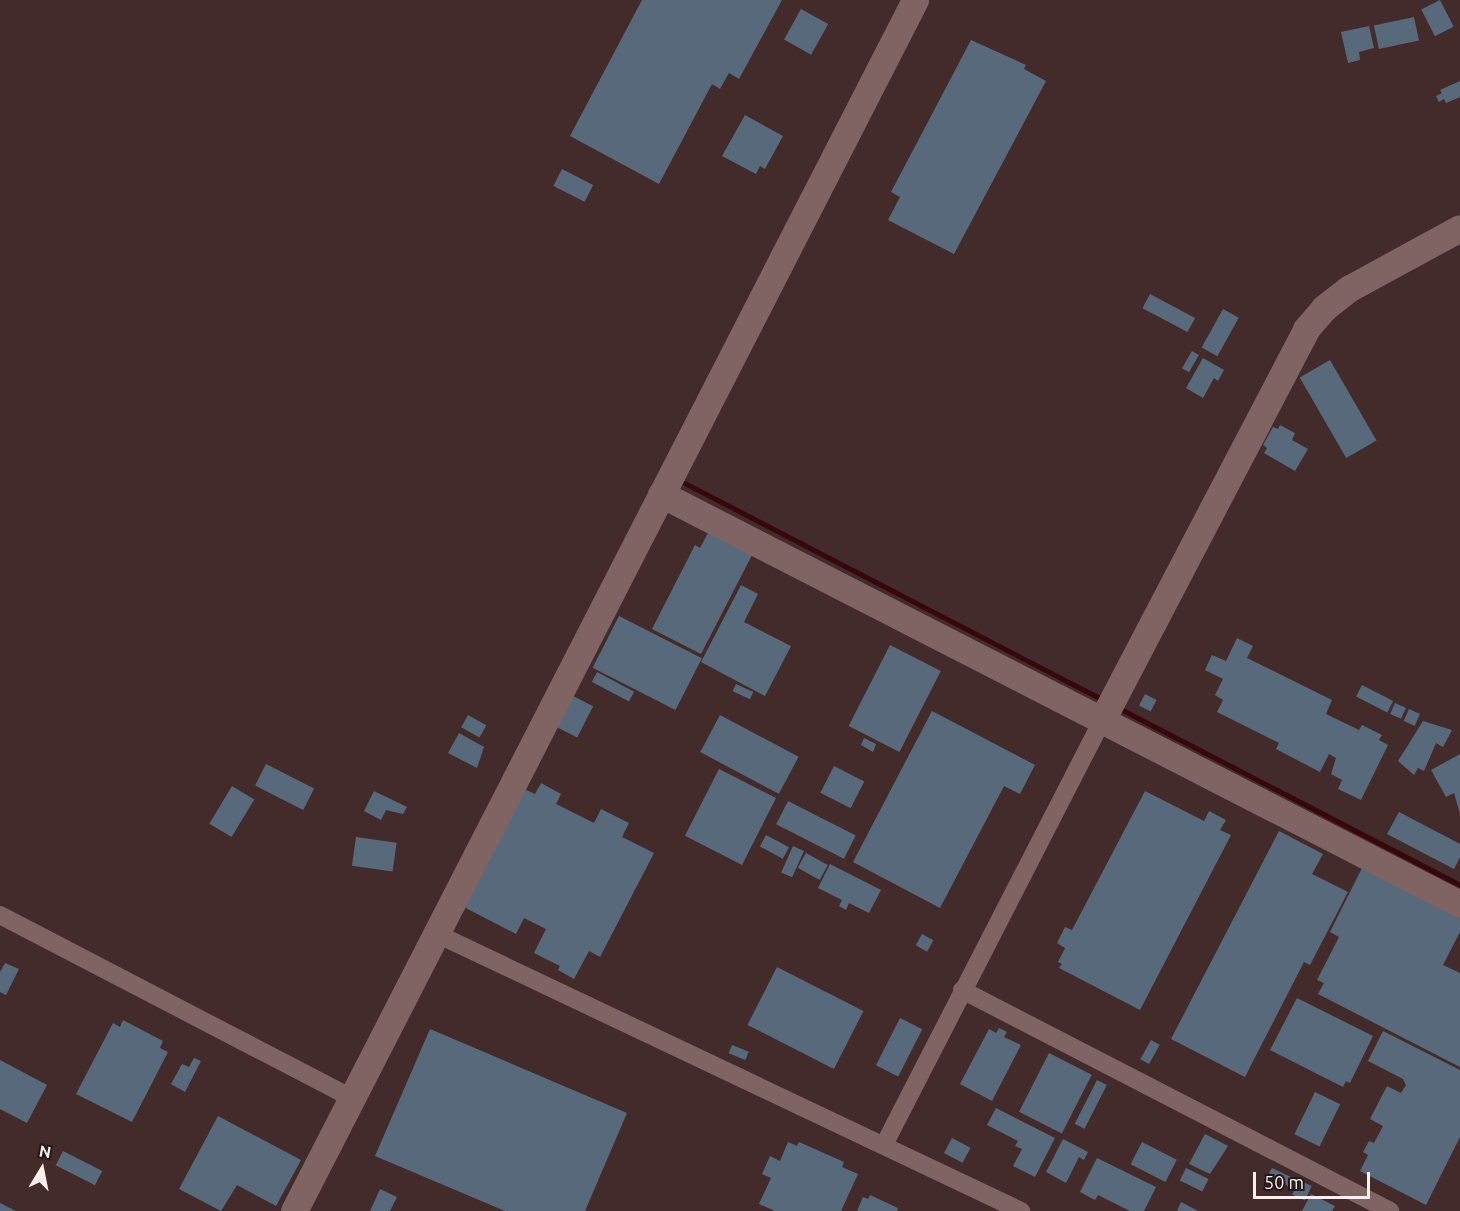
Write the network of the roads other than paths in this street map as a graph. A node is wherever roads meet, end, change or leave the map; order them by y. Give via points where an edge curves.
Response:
1 (915, 0) edge
2 (1460, 228) edge
3 (661, 494) junction
4 (1108, 709) junction
5 (1460, 904) edge
6 (0, 915) edge
7 (435, 933) junction
8 (963, 990) junction
9 (351, 1098) junction
10 (884, 1146) junction
11 (294, 1211) edge
12 (1021, 1211) edge
13 (1390, 1211) edge

1 - 3 street
2 - 4 street via 1350,288 1324,308 1306,329
3 - 4 street
3 - 7 street
4 - 5 street
4 - 8 street
6 - 9 street
7 - 9 street
7 - 10 street
8 - 10 street
8 - 13 street
9 - 11 street
10 - 12 street

